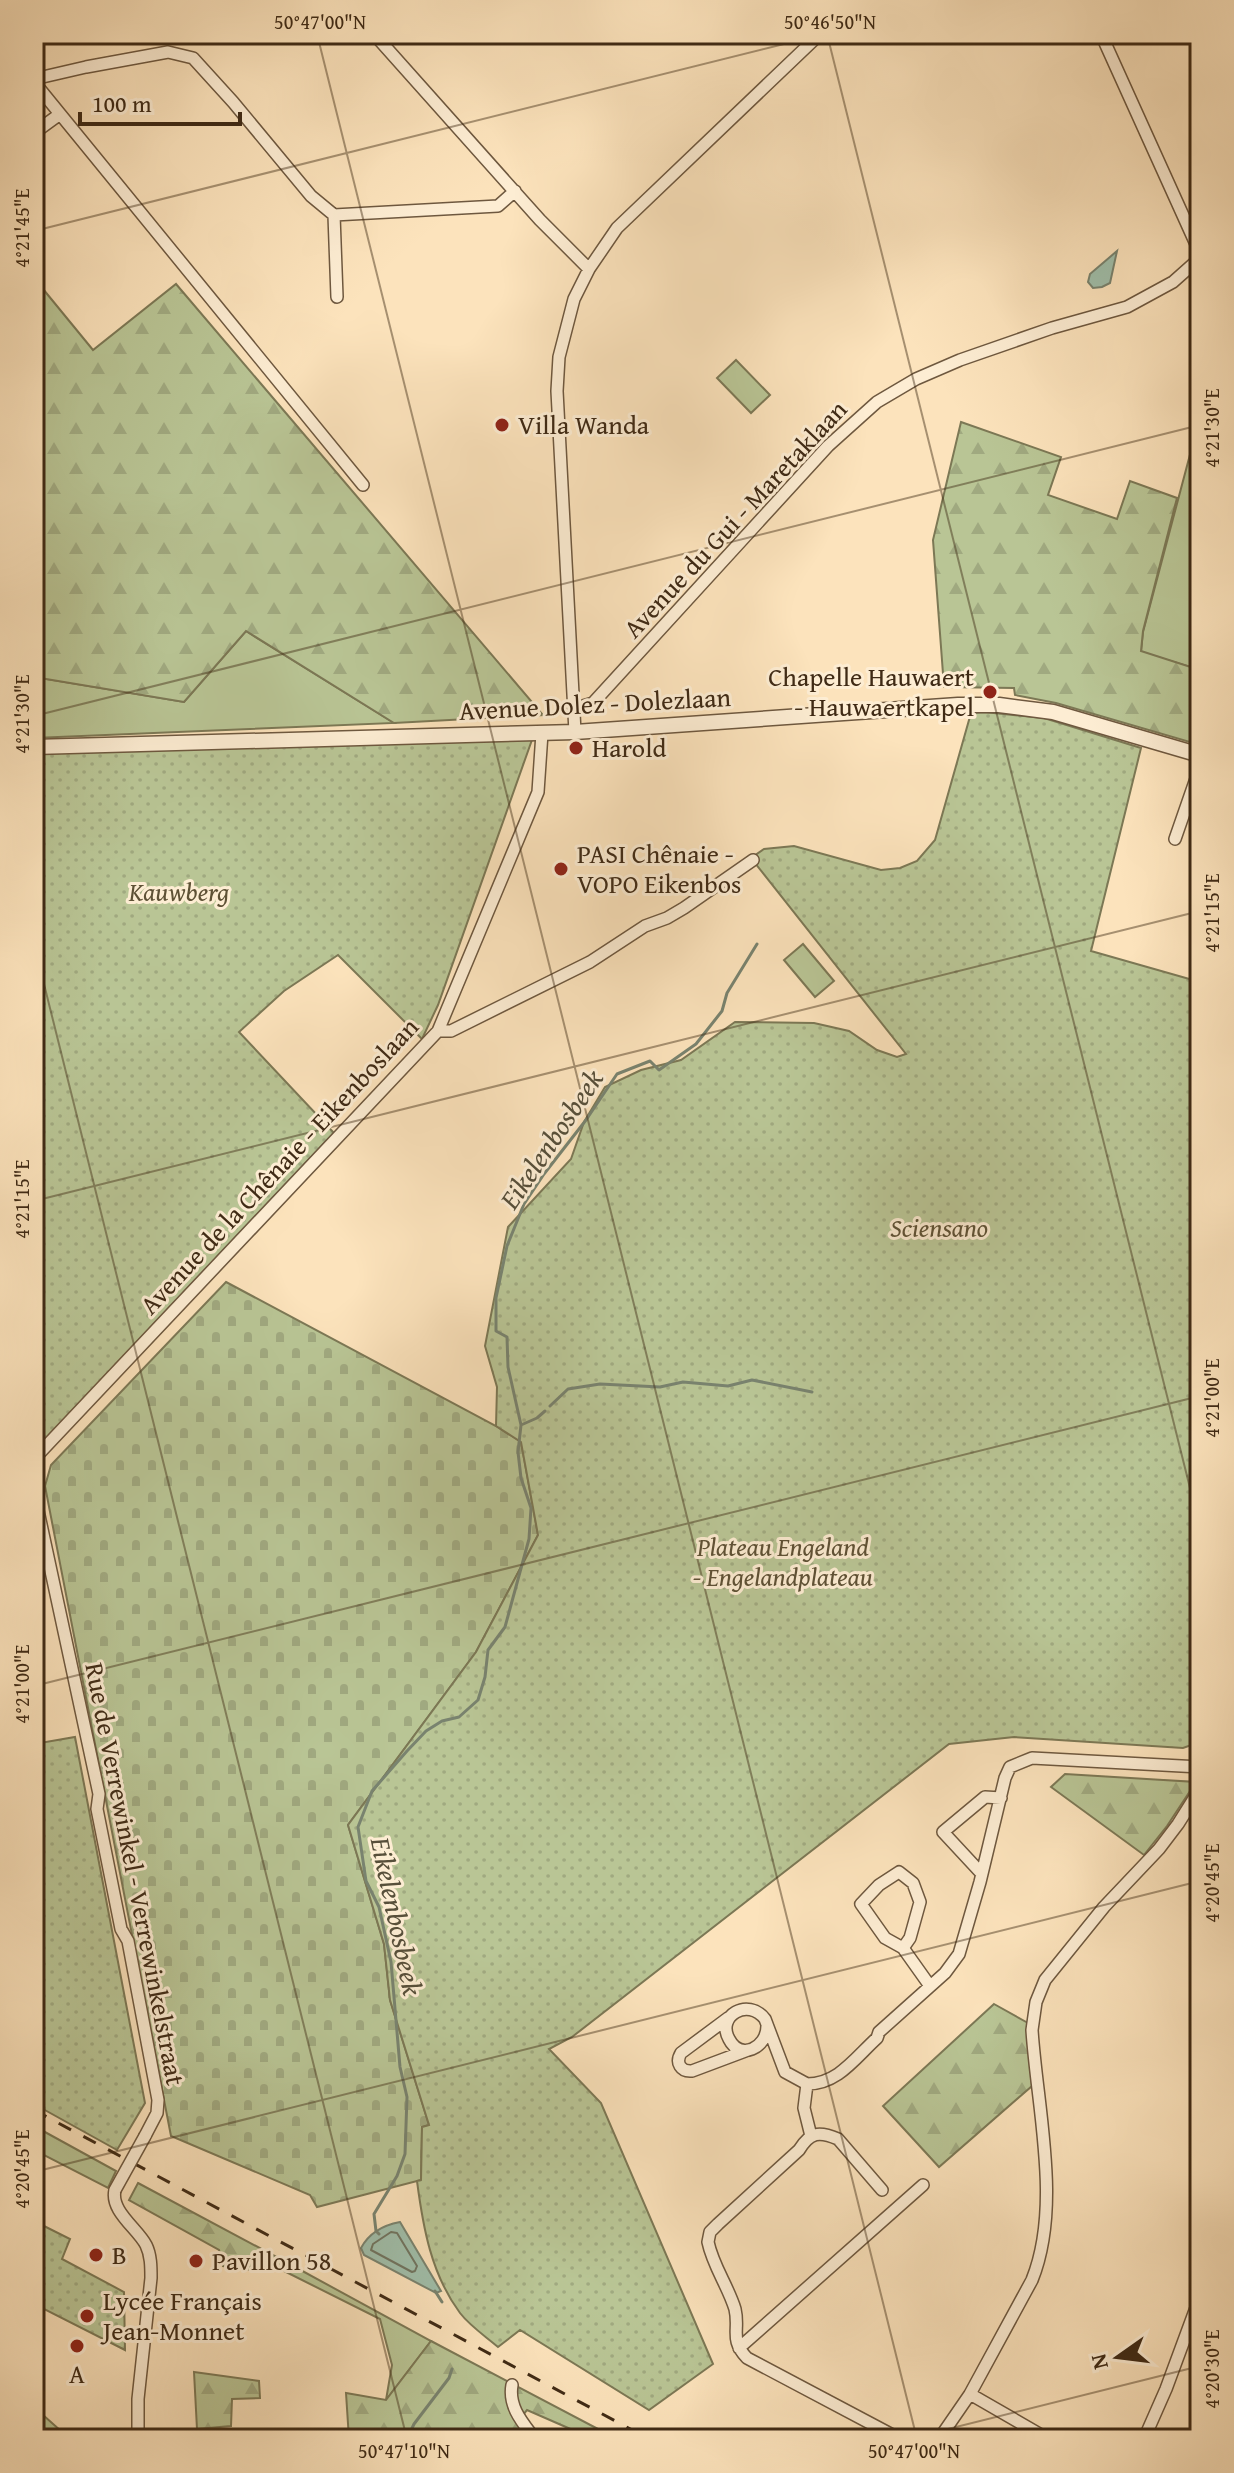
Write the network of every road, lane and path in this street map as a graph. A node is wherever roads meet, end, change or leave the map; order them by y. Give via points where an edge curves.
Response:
1 (374, 34) edge
2 (820, 34) edge
3 (1101, 34) edge
4 (34, 80) edge
5 (60, 114) junction
6 (34, 133) edge
7 (515, 191) junction
8 (334, 215) junction
9 (1200, 255) edge
10 (589, 269) junction
11 (337, 297) dead end
12 (363, 485) dead end
13 (573, 709) junction
14 (575, 732) junction
15 (542, 733) junction
16 (34, 747) edge
17 (1200, 755) edge
18 (1200, 767) edge
19 (1175, 839) dead end
20 (753, 860) dead end
21 (438, 1031) junction
22 (34, 1459) edge
23 (34, 1492) edge
24 (1200, 1767) edge
25 (1200, 1789) edge
26 (1001, 1798) junction
27 (982, 1874) junction
28 (903, 1948) junction
29 (930, 1986) junction
30 (730, 2017) junction
31 (767, 2026) junction
32 (749, 2050) junction
33 (807, 2084) junction
34 (811, 2136) junction
35 (923, 2185) dead end
36 (882, 2190) dead end
37 (1200, 2297) edge
38 (739, 2348) junction
39 (512, 2385) dead end
40 (970, 2394) junction
41 (138, 2439) edge
42 (535, 2439) edge
43 (900, 2439) edge
44 (939, 2439) edge
45 (1048, 2439) edge
46 (1144, 2439) edge

1 - 7 street
2 - 10 street via 617,228
3 - 9 street
4 - 5 street
4 - 8 street via 168,52 193,58 311,196
5 - 6 street
5 - 12 street
7 - 8 street via 498,206
7 - 10 street
8 - 11 street
9 - 13 street, Avenue du Gui - Maretaklaan via 1173,282 1127,307 960,360 877,402 828,446 593,703
10 - 13 street via 566,323 557,391
13 - 14 street
14 - 15 street, Avenue Dolez - Dolezlaan
14 - 17 street, Avenue Dolez - Dolezlaan via 915,706 999,705 1053,712
15 - 16 street, Avenue Dolez - Dolezlaan
15 - 21 street, Avenue de la Chênaie - Eikenboslaan via 538,792
18 - 19 street
20 - 21 street via 684,908 590,962 451,1031
21 - 22 street, Avenue de la Chênaie - Eikenboslaan
23 - 41 street, Rue de Verrewinkel - Verrewinkelstraat, bridge via 158,2100 157,2113 115,2190 115,2204 151,2259
24 - 26 street via 1032,1758 1010,1767
25 - 40 street via 1159,1849 1045,1980 1036,2002 1033,2041 1047,2203 1045,2239 1032,2280
26 - 27 street
26 - 27 street via 985,1797 943,1832
27 - 29 street via 959,1954
28 - 28 street via 885,1938 861,1904 899,1872 913,1883 920,1902
28 - 29 street
29 - 33 street via 832,2080
30 - 31 street via 742,2009 755,2010
30 - 32 street via 730,2042
30 - 32 street via 681,2053 680,2066 692,2071
31 - 32 street via 761,2045
31 - 33 street via 785,2072
33 - 34 street via 804,2108
34 - 36 street via 838,2139
34 - 38 street via 708,2237 735,2310
35 - 38 street
37 - 46 street
38 - 43 street via 747,2358
39 - 42 street via 513,2406
40 - 44 street
40 - 45 street

